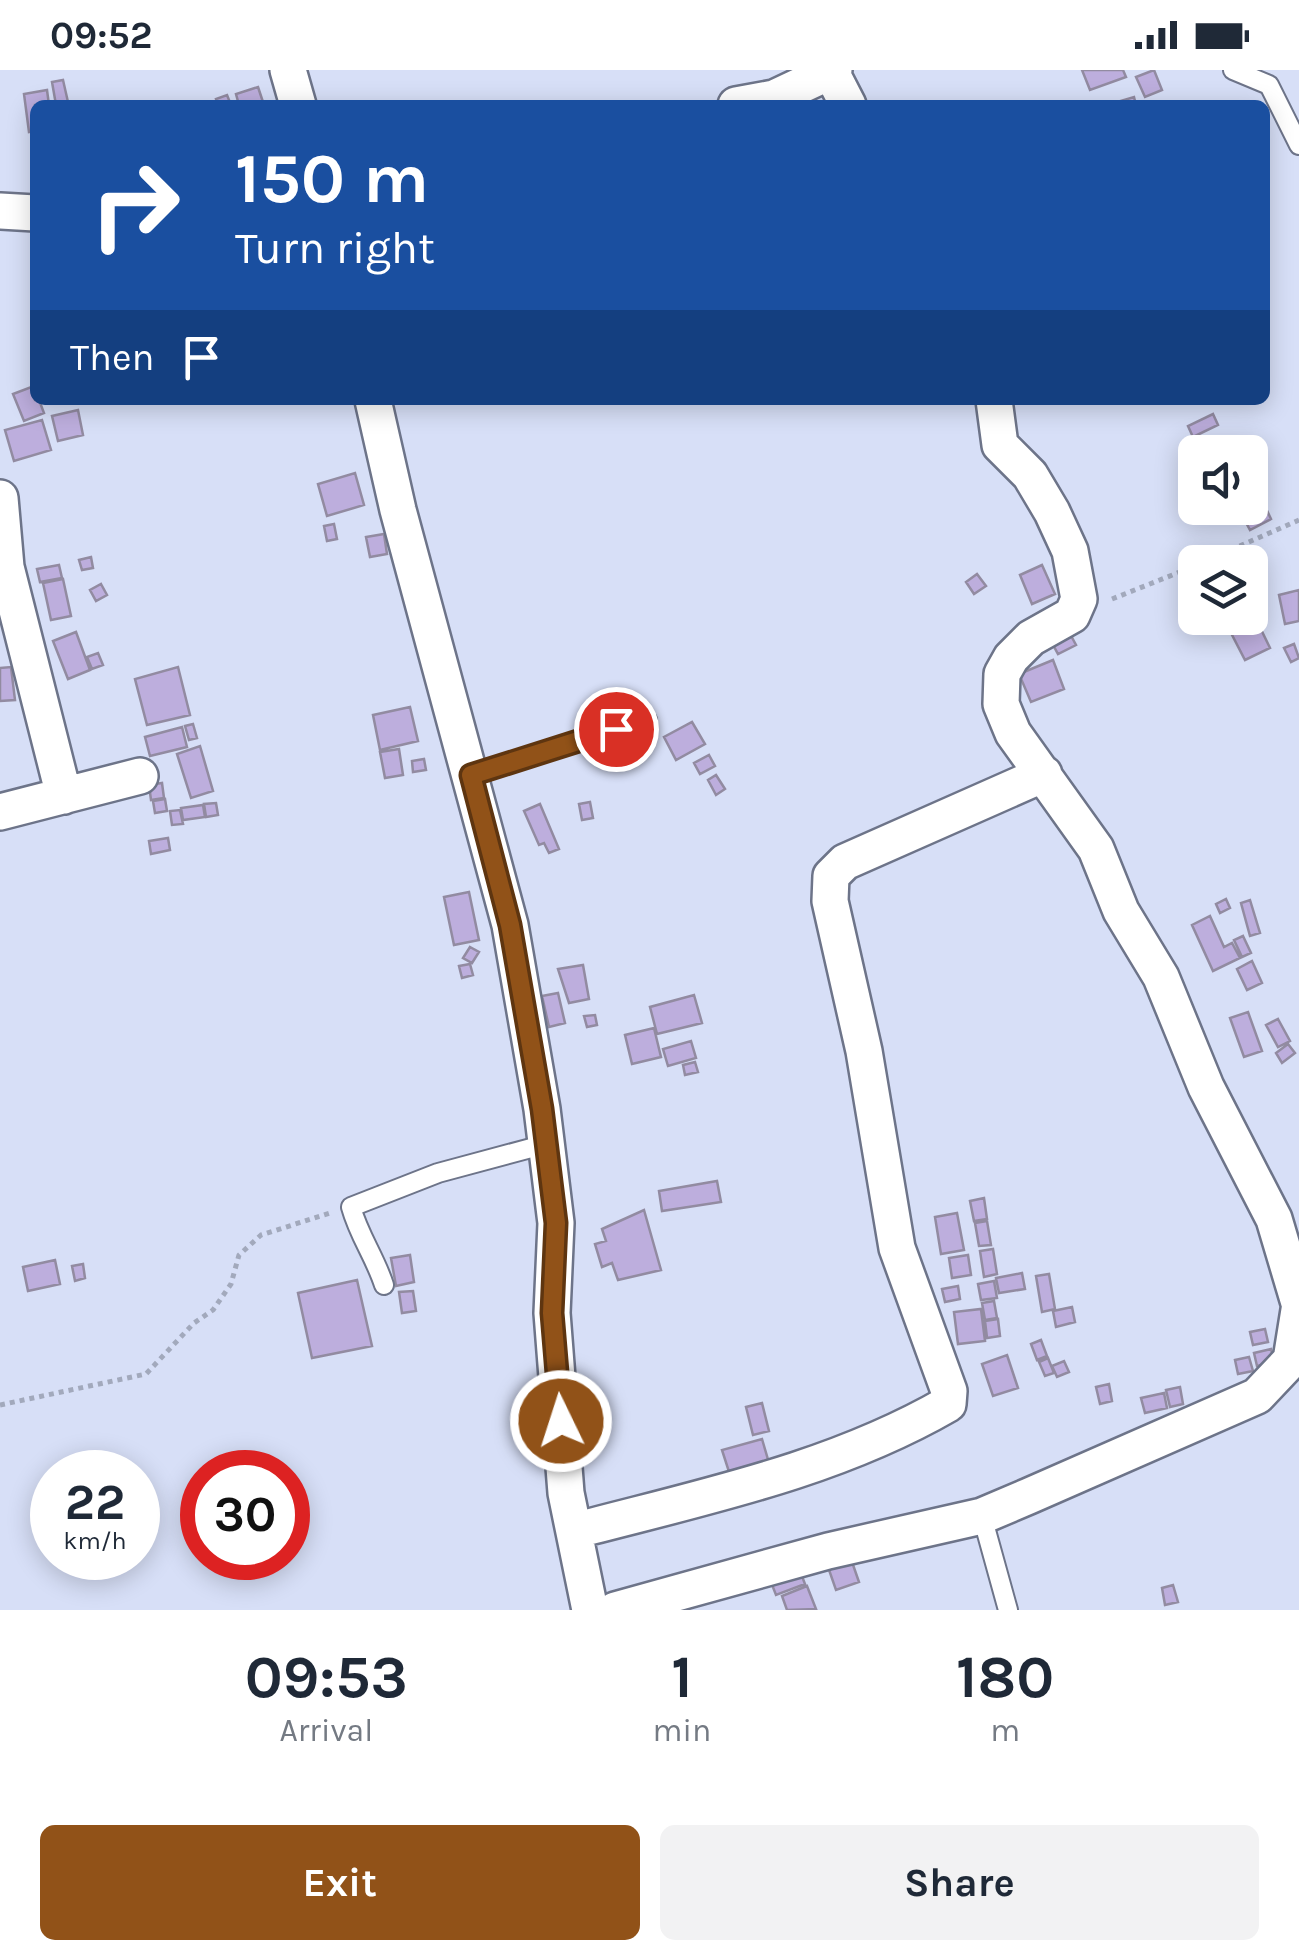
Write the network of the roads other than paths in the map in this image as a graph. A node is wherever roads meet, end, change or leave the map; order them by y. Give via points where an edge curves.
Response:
1 (288, 70) edge
2 (831, 70) edge
3 (1233, 70) edge
4 (297, 100) edge
5 (763, 100) edge
6 (846, 100) edge
7 (1299, 145) edge
8 (0, 210) edge
9 (30, 213) edge
10 (374, 405) edge
11 (995, 405) edge
12 (0, 498) edge
13 (647, 720) dead end
14 (1044, 774) junction
15 (471, 775) junction
16 (140, 776) dead end
17 (64, 796) junction
18 (0, 812) edge
19 (546, 1144) junction
20 (384, 1285) dead end
21 (1299, 1306) edge
22 (982, 1516) junction
23 (574, 1531) junction
24 (600, 1610) edge
25 (1008, 1610) edge

1 - 4 street
2 - 5 street
2 - 6 street
3 - 7 lane via 1269,85
8 - 9 street
10 - 15 street
11 - 14 street via 1000,445 1030,475 1070,551 1079,598 1072,615 1032,638 1002,674 1000,704
12 - 17 street via 6,567
13 - 15 lane
14 - 21 street via 1096,849 1121,911 1161,978 1206,1087 1274,1220
14 - 23 street via 845,862 831,876 830,900 897,1248 949,1390 948,1404 812,1468
15 - 19 street via 510,925
16 - 17 street
17 - 18 street
19 - 20 lane via 438,1173 351,1206
19 - 23 street via 556,1223 552,1313
21 - 22 street via 1291,1360 1257,1396
22 - 24 street
22 - 25 lane
23 - 24 street

